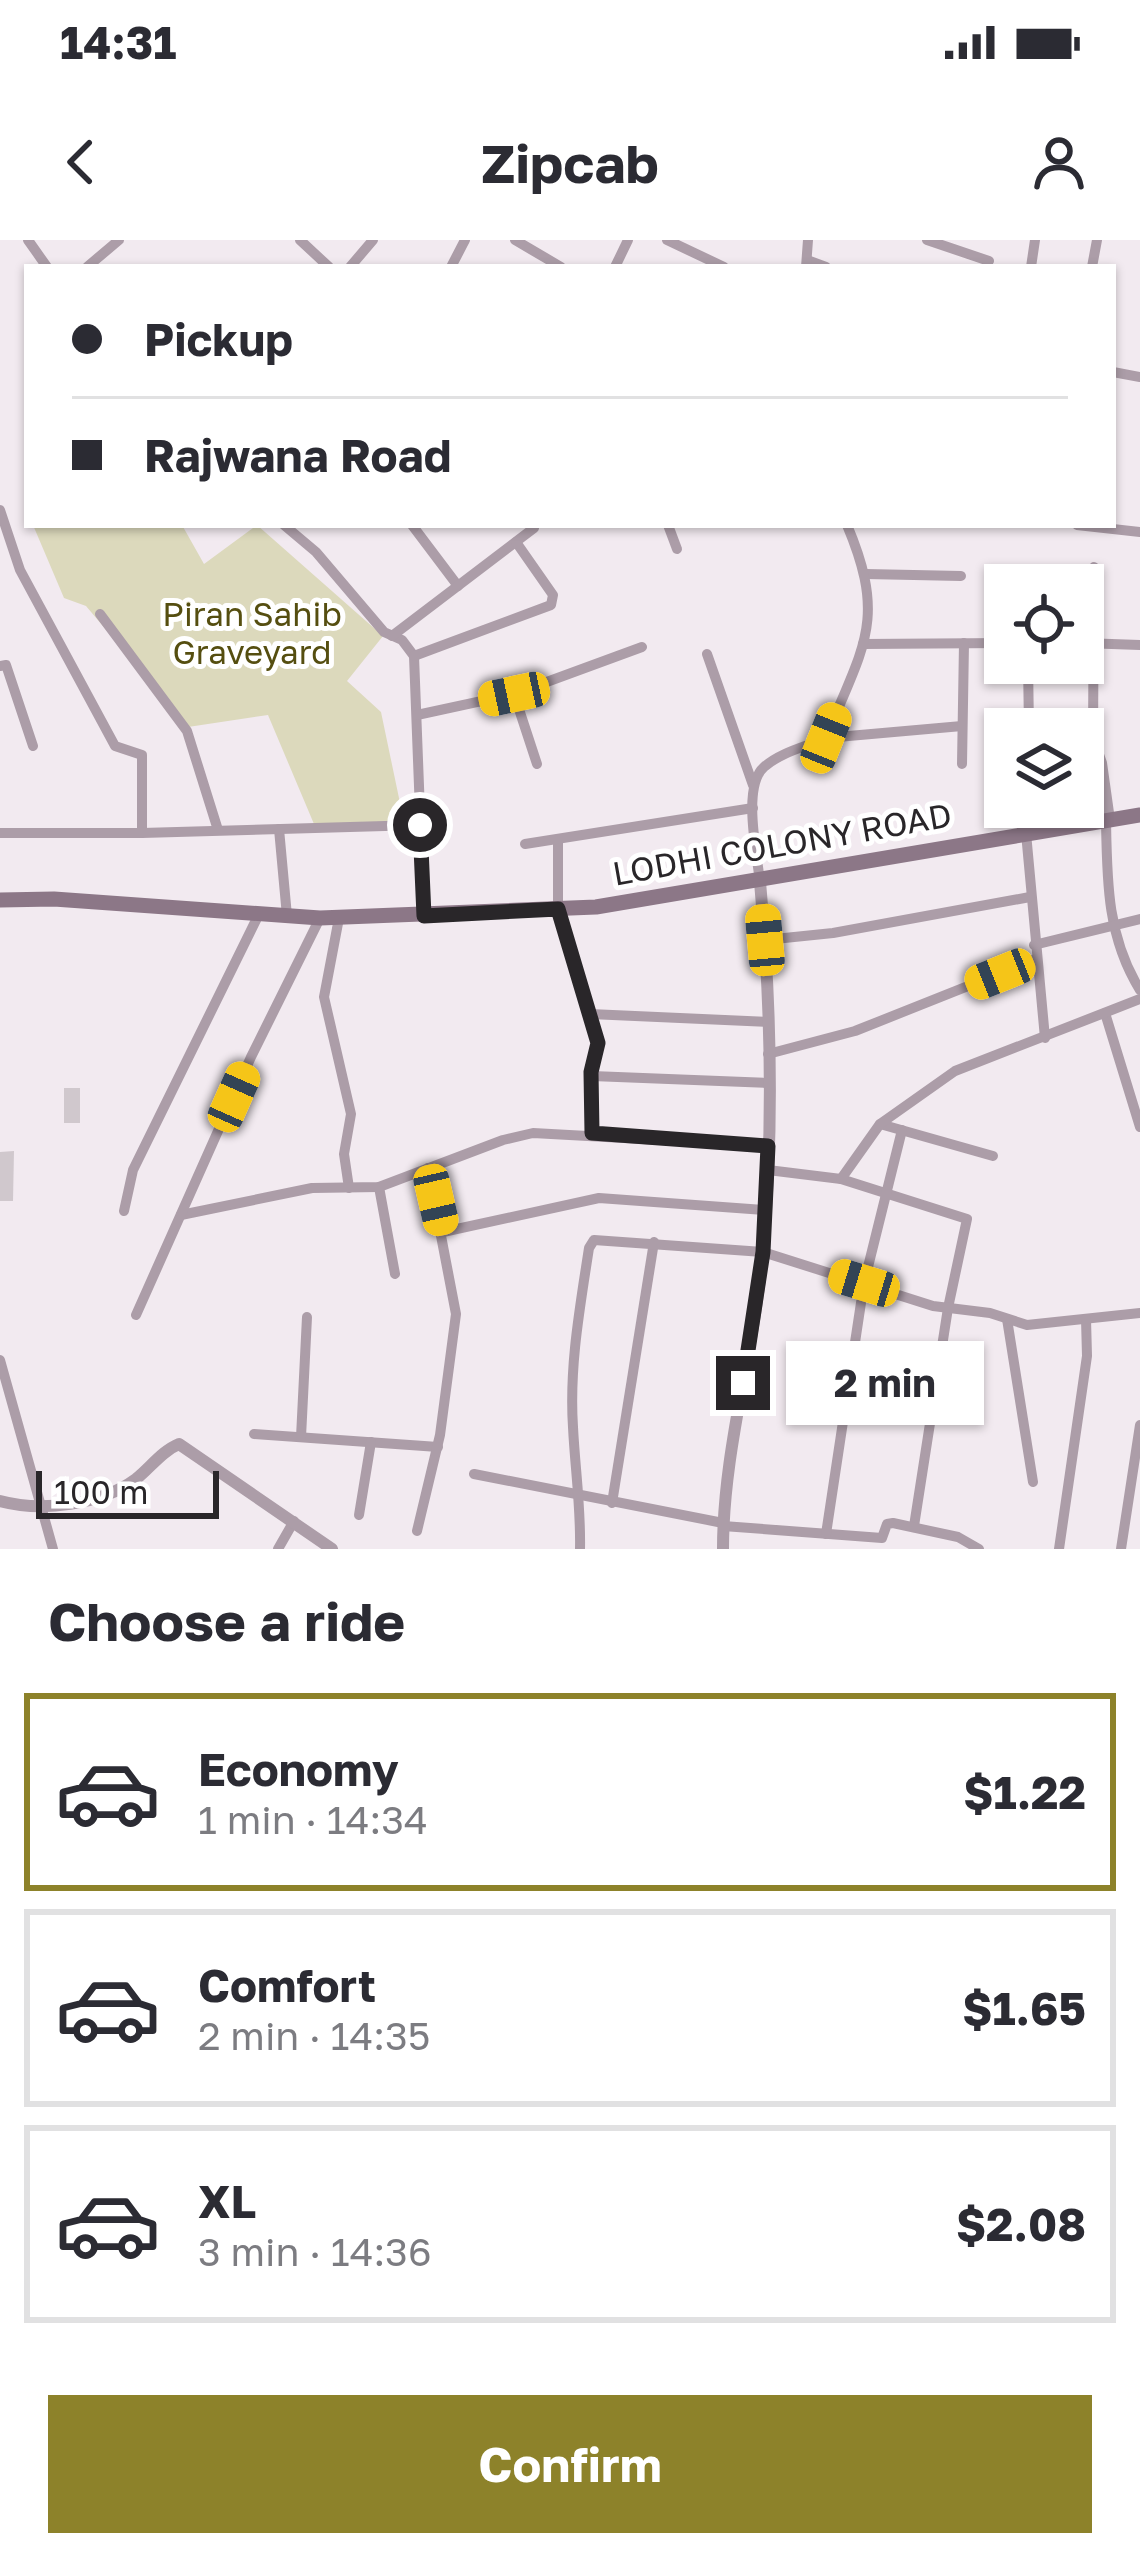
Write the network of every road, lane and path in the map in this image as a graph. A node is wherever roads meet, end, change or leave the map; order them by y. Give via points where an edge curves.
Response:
1 (118, 240) edge
2 (300, 240) edge
3 (373, 240) edge
4 (515, 240) edge
5 (667, 240) edge
6 (808, 240) edge
7 (927, 240) edge
8 (989, 262) dead end
9 (542, 263) edge
10 (807, 263) edge
11 (90, 264) edge
12 (325, 264) edge
13 (353, 264) edge
14 (718, 264) edge
15 (0, 510) edge
16 (288, 528) edge
17 (414, 528) edge
18 (534, 528) dead end
19 (669, 528) edge
20 (849, 528) edge
21 (1104, 528) edge
22 (1140, 532) edge
23 (515, 542) junction
24 (676, 549) dead end
25 (866, 574) junction
26 (961, 576) dead end
27 (458, 586) junction
28 (100, 614) dead end
29 (392, 635) junction
30 (863, 644) junction
31 (964, 644) junction
32 (984, 644) edge
33 (1104, 644) edge
34 (1140, 645) edge
35 (642, 647) dead end
36 (706, 654) dead end
37 (414, 656) junction
38 (0, 666) edge
39 (1090, 684) edge
40 (514, 694) junction
41 (417, 715) junction
42 (962, 727) junction
43 (826, 738) junction
44 (33, 746) dead end
45 (537, 764) dead end
46 (962, 764) dead end
47 (754, 785) junction
48 (753, 808) junction
49 (1140, 815) edge
50 (1108, 820) junction
51 (420, 825) junction
52 (279, 829) junction
53 (218, 830) junction
54 (0, 832) edge
55 (142, 833) junction
56 (1026, 833) junction
57 (558, 841) junction
58 (525, 844) dead end
59 (760, 882) junction
60 (1030, 897) junction
61 (0, 900) edge
62 (558, 909) junction
63 (259, 914) junction
64 (287, 916) junction
65 (424, 916) junction
66 (320, 918) junction
67 (339, 918) junction
68 (1140, 919) edge
69 (1112, 924) junction
70 (765, 940) junction
71 (1034, 945) junction
72 (1036, 959) junction
73 (1140, 990) edge
74 (1140, 999) edge
75 (1105, 1013) junction
76 (590, 1014) junction
77 (767, 1022) junction
78 (1045, 1038) junction
79 (768, 1054) junction
80 (592, 1076) junction
81 (768, 1083) junction
82 (880, 1124) junction
83 (1140, 1127) edge
84 (902, 1130) junction
85 (592, 1133) junction
86 (768, 1146) junction
87 (993, 1156) dead end
88 (428, 1168) junction
89 (767, 1170) junction
90 (842, 1179) junction
91 (380, 1187) junction
92 (349, 1189) junction
93 (888, 1191) junction
94 (765, 1210) junction
95 (124, 1211) dead end
96 (181, 1215) junction
97 (443, 1232) junction
98 (654, 1242) junction
99 (763, 1252) junction
100 (395, 1274) dead end
101 (864, 1283) junction
102 (948, 1308) junction
103 (1140, 1313) edge
104 (136, 1316) dead end
105 (307, 1317) dead end
106 (1007, 1319) junction
107 (1086, 1319) junction
108 (0, 1360) edge
109 (1140, 1425) edge
110 (254, 1434) dead end
111 (302, 1438) junction
112 (371, 1442) junction
113 (438, 1447) junction
114 (474, 1474) dead end
115 (1033, 1482) dead end
116 (582, 1498) junction
117 (0, 1501) edge
118 (612, 1503) junction
119 (38, 1505) junction
120 (359, 1515) dead end
121 (294, 1521) junction
122 (723, 1524) junction
123 (914, 1526) junction
124 (417, 1531) dead end
125 (826, 1534) junction
126 (53, 1549) edge
127 (278, 1549) edge
128 (332, 1549) edge
129 (580, 1549) edge
130 (723, 1549) edge
131 (979, 1549) edge
132 (1059, 1549) edge
133 (1120, 1549) edge

1 - 11 street
2 - 12 street
3 - 13 street
4 - 9 street
5 - 14 street
6 - 10 street
7 - 8 street
15 - 55 street via 20,570 115,746 142,755
16 - 29 street
17 - 27 street
18 - 23 street
19 - 24 street
20 - 25 street
21 - 22 street
23 - 27 street
23 - 37 street via 553,595 551,605
25 - 26 street
25 - 30 street via 872,610
27 - 29 street
28 - 53 street via 187,730
29 - 37 street
30 - 31 street
30 - 43 street
31 - 32 street
31 - 42 street
33 - 34 street
35 - 40 street
36 - 47 street
37 - 41 street
38 - 44 street
39 - 50 street
40 - 41 street
40 - 45 street
41 - 51 street
42 - 43 street
42 - 46 street
43 - 47 street via 777,758
47 - 48 street
48 - 57 street
48 - 59 street
49 - 50 main road, LODHI COLONY ROAD
50 - 56 main road, LODHI COLONY ROAD
50 - 69 street
51 - 52 street
51 - 65 street
52 - 53 street
52 - 64 street
53 - 55 street
54 - 55 street
56 - 59 main road, LODHI COLONY ROAD
56 - 60 street
57 - 58 street
57 - 62 street
59 - 62 main road, LODHI COLONY ROAD
59 - 70 street
60 - 70 street
60 - 71 street
61 - 63 main road, LODHI COLONY ROAD
62 - 65 main road, LODHI COLONY ROAD
62 - 76 street
63 - 64 main road, LODHI COLONY ROAD
63 - 95 street via 133,1170
64 - 66 main road, LODHI COLONY ROAD
65 - 67 main road, LODHI COLONY ROAD
66 - 67 main road, LODHI COLONY ROAD
66 - 96 street
67 - 92 street via 325,997 351,1114
68 - 69 street
69 - 71 street
69 - 73 street
70 - 77 street
71 - 72 street
72 - 78 street
72 - 79 street via 855,1031
74 - 75 street
75 - 78 street
75 - 83 street
76 - 77 street
76 - 80 street via 598,1043
77 - 79 street
78 - 82 street via 955,1071
79 - 81 street
80 - 81 street
80 - 85 street
81 - 86 street
82 - 84 street
82 - 90 street
84 - 87 street
84 - 93 street
85 - 86 street
85 - 88 street via 521,1135
86 - 89 street
88 - 91 street
88 - 97 street
89 - 90 street
89 - 94 street
90 - 93 street
91 - 92 street
91 - 100 street
92 - 96 street via 287,1192
93 - 101 street
93 - 102 street via 967,1219
94 - 97 street via 599,1198
94 - 99 street
96 - 104 street
97 - 113 street via 456,1314
98 - 99 street
98 - 116 street via 598,1238 589,1248 573,1370
98 - 118 street
99 - 101 street
99 - 122 street
101 - 102 street
101 - 125 street
102 - 106 street
102 - 123 street
103 - 107 street
105 - 111 street
106 - 107 street
106 - 115 street
107 - 132 street
108 - 119 street
109 - 133 street
110 - 111 street
111 - 112 street
112 - 113 street
112 - 120 street
113 - 124 street
114 - 116 street
116 - 118 street
116 - 129 street
117 - 119 street
118 - 122 street
119 - 121 street via 118,1491 179,1444
119 - 126 street
121 - 127 street
121 - 128 street
122 - 125 street
122 - 130 street
123 - 125 street via 889,1522 882,1538
123 - 131 street

